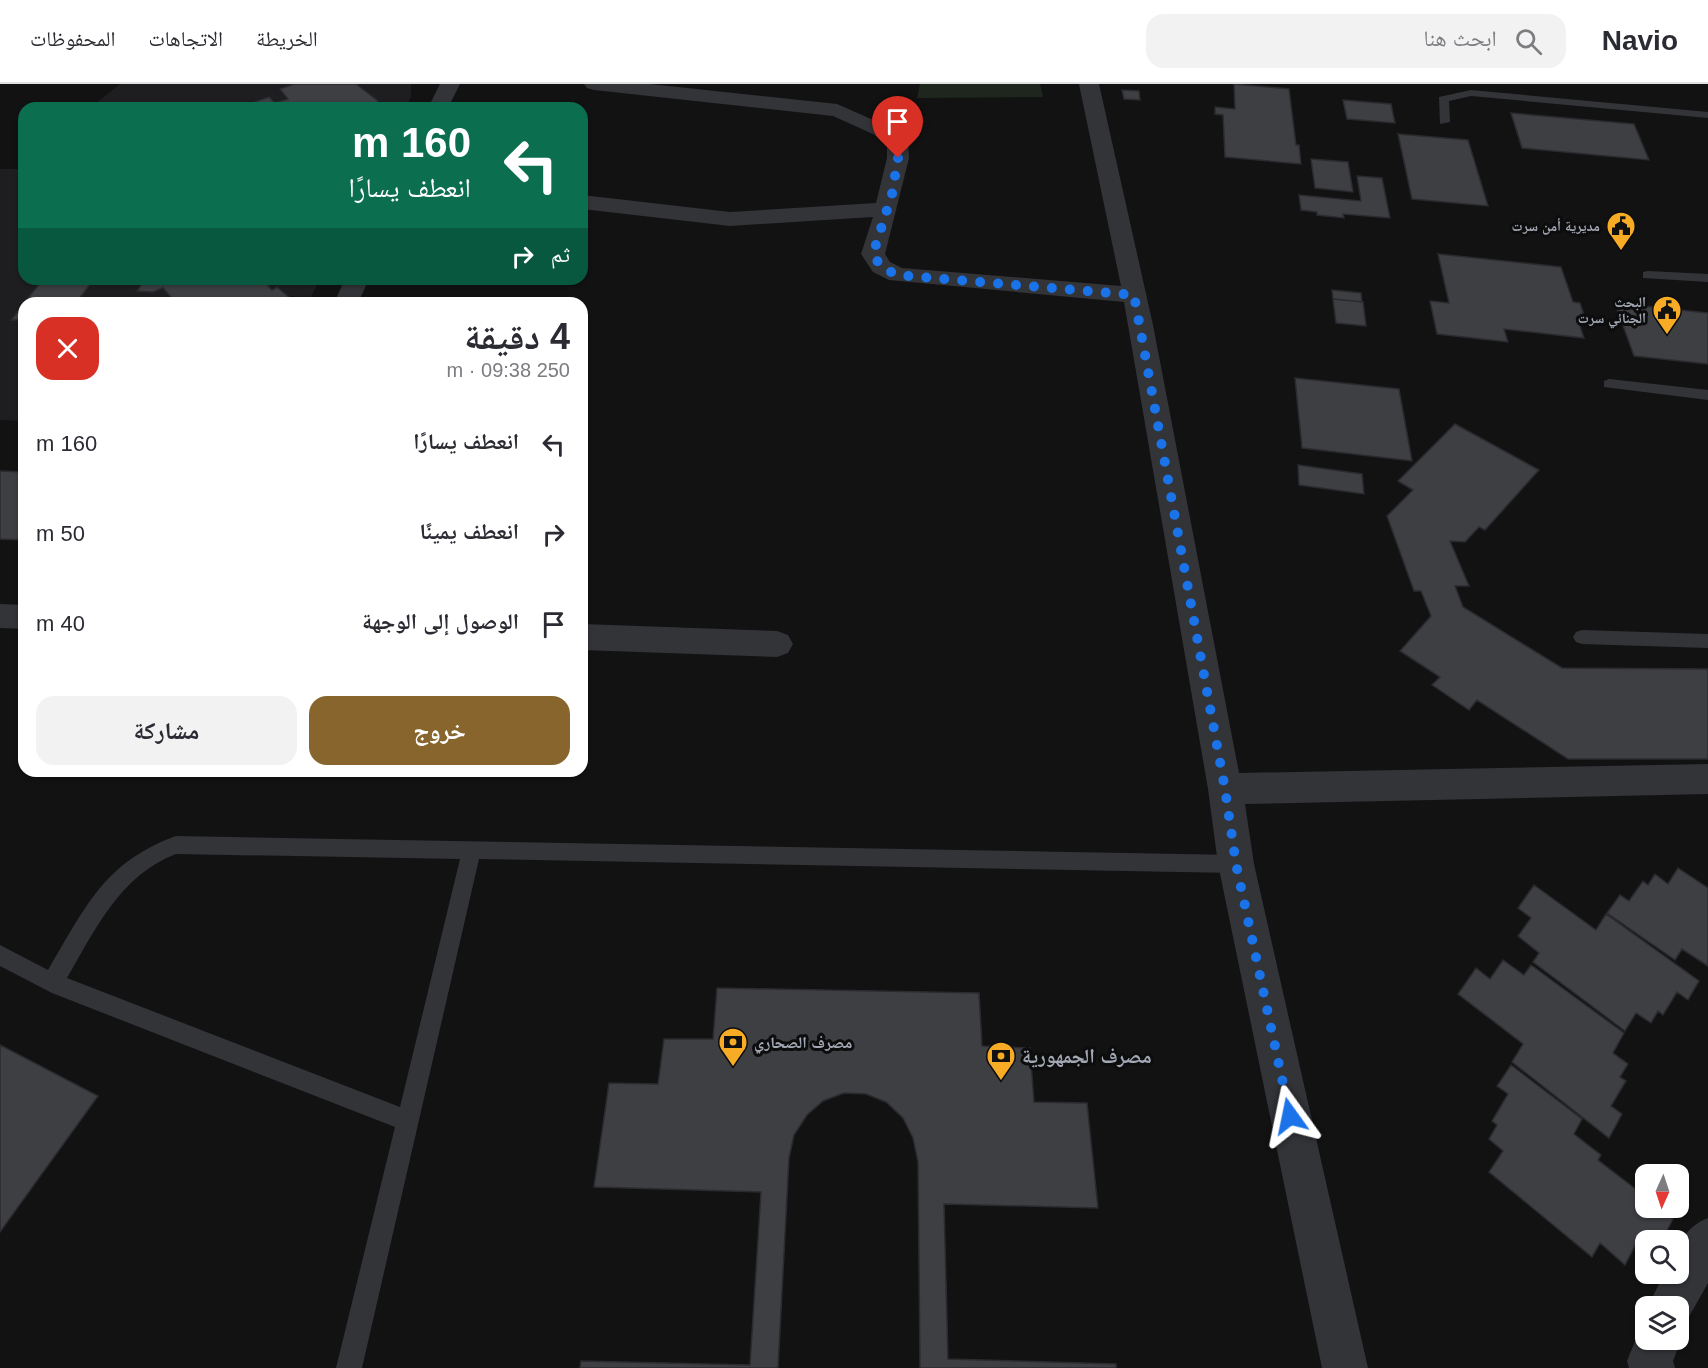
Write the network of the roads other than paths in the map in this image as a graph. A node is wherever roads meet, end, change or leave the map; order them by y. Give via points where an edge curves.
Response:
1 (450, 84) edge
2 (594, 84) edge
3 (1089, 84) edge
4 (441, 102) edge
5 (1708, 116) edge
6 (1444, 122) dead end
7 (588, 203) edge
8 (886, 209) junction
9 (1648, 275) dead end
10 (1708, 278) edge
11 (1134, 295) junction
12 (1609, 384) dead end
13 (1708, 396) edge
14 (0, 616) edge
15 (18, 617) edge
16 (588, 637) edge
17 (1582, 637) dead end
18 (1708, 641) edge
19 (777, 644) dead end
20 (1708, 779) edge
21 (1225, 789) junction
22 (471, 849) junction
23 (1236, 864) junction
24 (0, 955) edge
25 (52, 983) junction
26 (407, 1121) junction
27 (1708, 1240) edge
28 (1676, 1296) edge
29 (1654, 1350) edge
30 (349, 1368) edge
31 (1345, 1368) edge
32 (1652, 1368) edge

1 - 4 street
2 - 8 street via 837,110 897,142 898,158
3 - 11 street
5 - 6 lane via 1472,93 1443,99
7 - 8 street via 730,219
8 - 11 street via 873,254 881,267 897,275
9 - 10 lane
11 - 21 street
12 - 13 lane
14 - 15 street
16 - 19 street
17 - 18 lane
20 - 21 street
21 - 23 street
22 - 23 lane
22 - 25 lane via 176,845 158,849 128,869 115,884
22 - 26 lane
23 - 31 street
24 - 25 lane
25 - 26 lane
26 - 30 lane
27 - 28 street
29 - 32 street

